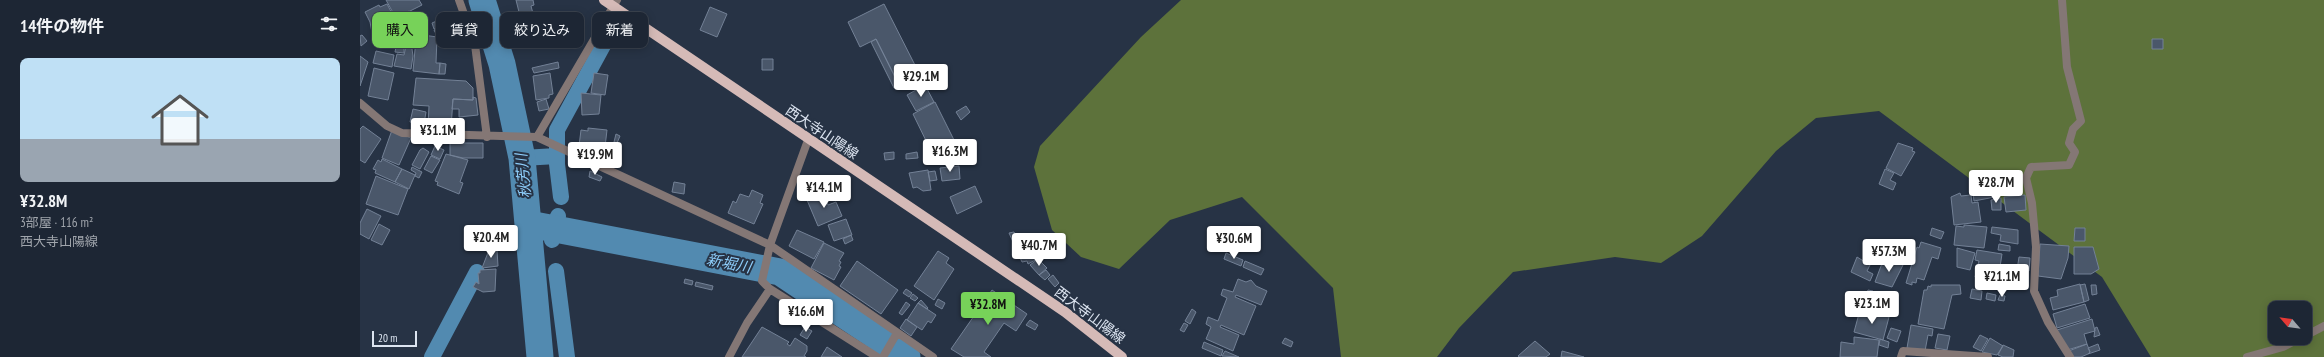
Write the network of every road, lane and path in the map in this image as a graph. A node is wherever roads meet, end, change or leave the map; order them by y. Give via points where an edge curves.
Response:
1 (459, 0) edge
2 (604, 0) edge
3 (2062, 0) edge
4 (615, 3) edge
5 (360, 103) edge
6 (491, 137) junction
7 (534, 137) junction
8 (808, 140) junction
9 (769, 248) junction
10 (770, 289) junction
11 (2324, 326) edge
12 (2312, 332) edge
13 (896, 335) junction
14 (2286, 345) edge
15 (881, 356) edge
16 (729, 357) edge
17 (933, 357) edge
18 (1122, 357) edge
19 (1901, 357) edge
20 (1988, 357) edge
21 (2070, 357) edge
22 (2247, 357) edge

1 - 6 street via 475,46
2 - 4 main road, 西大寺山陽線
3 - 21 street via 2067,67 2081,121 2073,129 2069,142 2075,152 2069,164 2032,167 2026,178 2032,203 2036,248 2034,291 2048,322
4 - 7 street
4 - 8 main road, 西大寺山陽線
5 - 6 street via 387,126 402,133
6 - 7 street
7 - 9 street
8 - 9 street
8 - 18 main road, 西大寺山陽線 via 1065,312
9 - 10 street via 762,281
9 - 13 street
10 - 15 street
10 - 16 street via 747,323
11 - 12 street
13 - 15 street
13 - 17 street
14 - 22 street
19 - 20 street via 1903,351

